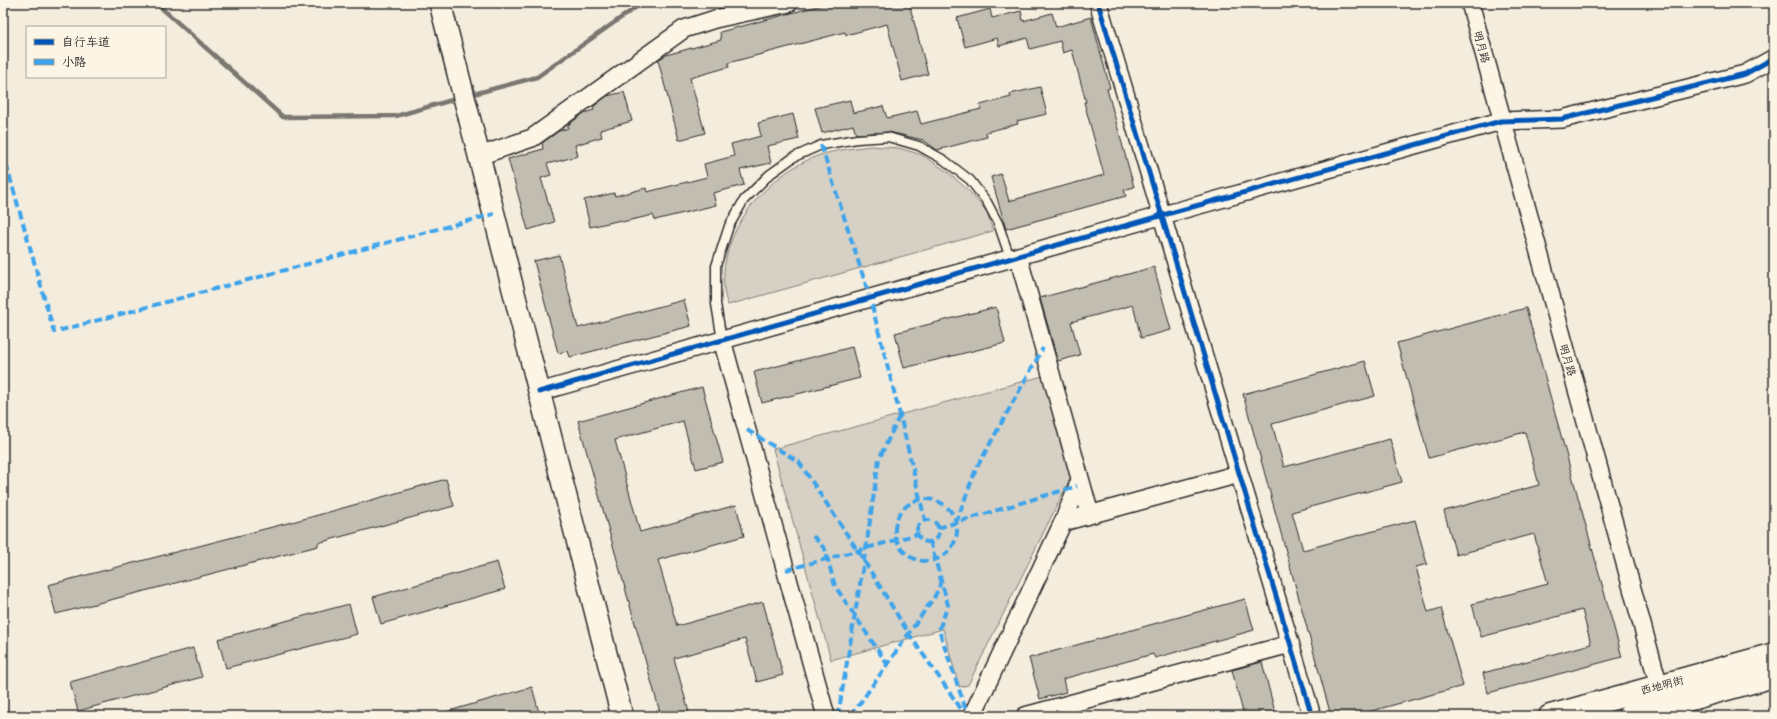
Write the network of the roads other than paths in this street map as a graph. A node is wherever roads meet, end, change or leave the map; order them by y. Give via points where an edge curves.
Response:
1 (440, 3) edge
2 (789, 3) edge
3 (1098, 3) edge
4 (1470, 3) edge
5 (1774, 58) edge
6 (1501, 121) junction
7 (479, 156) junction
8 (1163, 215) junction
9 (1014, 257) junction
10 (722, 340) junction
11 (539, 392) junction
12 (1239, 474) junction
13 (1080, 480) junction
14 (1090, 514) junction
15 (1063, 522) junction
16 (1290, 644) junction
17 (1774, 654) edge
18 (1774, 676) edge
19 (1664, 703) edge
20 (622, 716) edge
21 (826, 716) edge
22 (972, 716) edge
23 (1025, 716) edge
24 (1312, 716) edge
25 (1550, 716) edge
26 (1629, 716) edge

1 - 7 street
2 - 7 street via 715,19 684,29 532,138
3 - 8 street
4 - 6 street, 明月路
5 - 6 street via 1745,74 1562,118
6 - 8 street
6 - 19 street, 明月路
7 - 11 street
8 - 9 street
8 - 12 street
9 - 10 street
9 - 10 lane via 987,202 970,180 944,160 919,146 888,138 857,139 821,145 794,158 770,175 744,200 729,226 716,266 716,304
9 - 13 street
10 - 11 street
10 - 21 street
11 - 20 street
12 - 14 street
12 - 16 street
13 - 14 street
13 - 15 street
14 - 15 street
15 - 22 street
16 - 23 street
16 - 24 street
17 - 19 main road, 西地明街
18 - 19 main road, 西地明街
19 - 25 main road, 西地明街
19 - 26 main road, 西地明街

